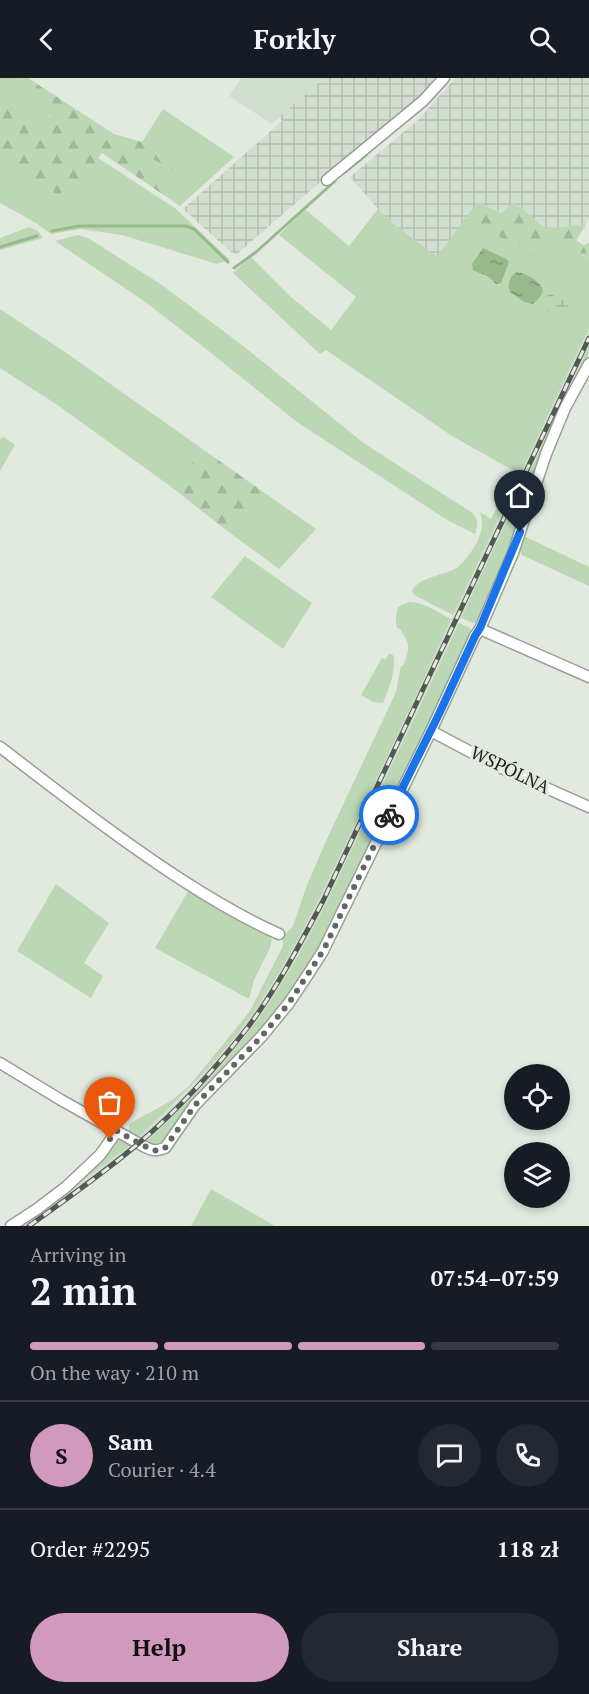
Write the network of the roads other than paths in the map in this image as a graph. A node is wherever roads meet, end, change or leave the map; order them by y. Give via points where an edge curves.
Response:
1 (444, 78) edge
2 (327, 180) dead end
3 (589, 364) edge
4 (480, 628) junction
5 (589, 677) edge
6 (431, 731) junction
7 (0, 747) edge
8 (589, 807) edge
9 (279, 934) dead end
10 (0, 1063) edge
11 (117, 1131) junction
12 (11, 1226) edge

1 - 2 street via 423,101
3 - 4 street via 546,454 513,553
4 - 5 street
4 - 6 street
6 - 8 street, WSPÓLNA
6 - 11 street via 323,951 289,1003 195,1105 165,1148 152,1150
7 - 9 street via 143,855 209,897
10 - 11 street
11 - 12 street via 100,1155 66,1187

